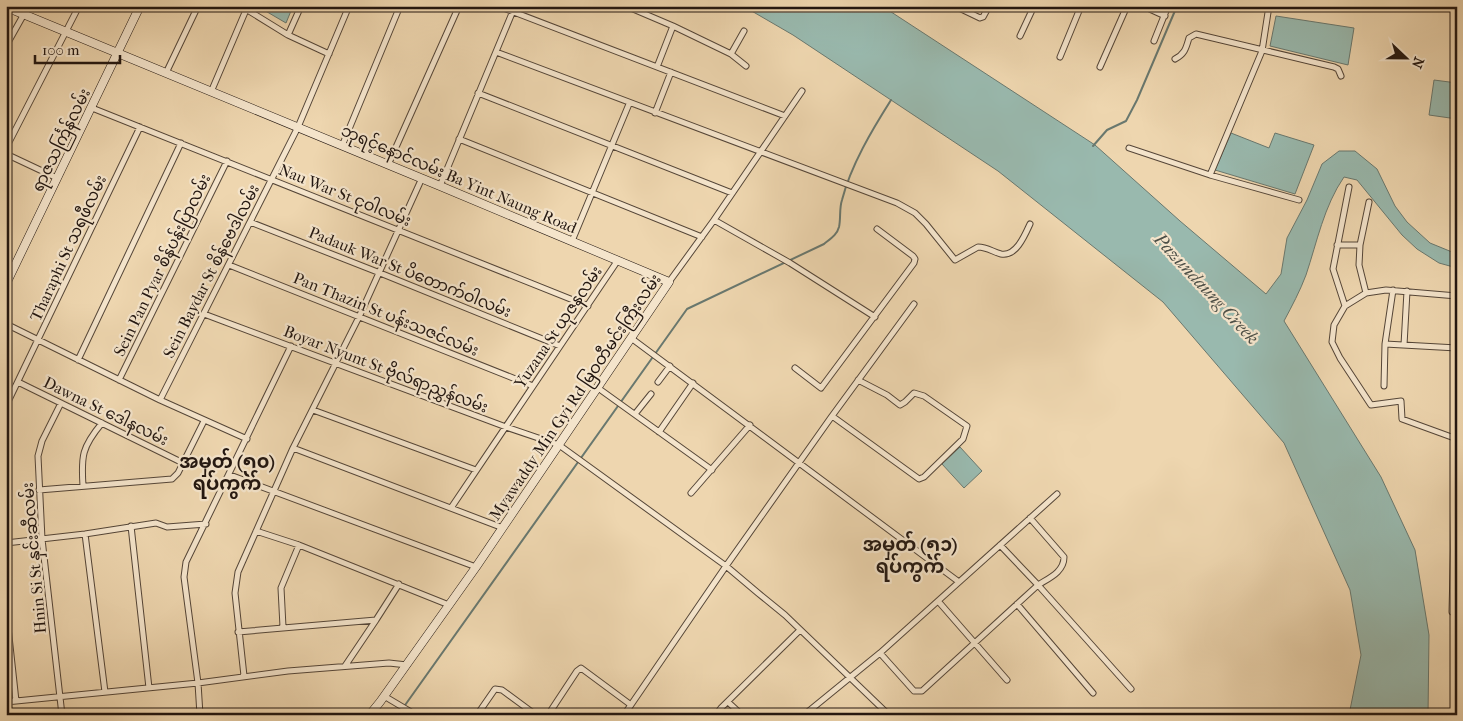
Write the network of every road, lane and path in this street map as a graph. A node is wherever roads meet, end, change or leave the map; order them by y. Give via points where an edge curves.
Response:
1 (79, 6) edge
2 (140, 6) edge
3 (198, 6) edge
4 (240, 6) edge
5 (301, 6) edge
6 (349, 6) edge
7 (400, 6) edge
8 (459, 6) edge
9 (498, 6) edge
10 (515, 6) edge
11 (626, 6) edge
12 (955, 6) edge
13 (989, 6) edge
14 (1034, 6) edge
15 (1081, 6) edge
16 (1127, 6) edge
17 (1142, 6) edge
18 (1168, 6) edge
19 (1269, 6) edge
20 (6, 7) edge
21 (246, 10) junction
22 (513, 12) junction
23 (24, 14) junction
24 (1165, 16) junction
25 (673, 26) junction
26 (744, 31) dead end
27 (66, 32) junction
28 (288, 35) junction
29 (1020, 36) dead end
30 (1154, 40) dead end
31 (6, 46) edge
32 (1262, 51) junction
33 (496, 52) junction
34 (118, 54) junction
35 (329, 54) junction
36 (731, 54) junction
37 (1060, 57) dead end
38 (1175, 59) dead end
39 (746, 66) dead end
40 (657, 67) junction
41 (1100, 67) dead end
42 (671, 72) junction
43 (166, 73) junction
44 (1341, 76) dead end
45 (802, 91) dead end
46 (211, 92) junction
47 (478, 94) junction
48 (628, 104) junction
49 (92, 108) junction
50 (654, 113) junction
51 (785, 116) junction
52 (140, 126) junction
53 (298, 127) junction
54 (459, 139) junction
55 (181, 143) junction
56 (342, 146) junction
57 (611, 146) junction
58 (6, 148) edge
59 (1129, 148) dead end
60 (760, 151) junction
61 (6, 154) edge
62 (227, 161) junction
63 (388, 165) junction
64 (1210, 175) junction
65 (57, 178) junction
66 (422, 178) junction
67 (271, 179) junction
68 (440, 186) junction
69 (1349, 187) dead end
70 (592, 192) junction
71 (732, 193) junction
72 (1299, 200) dead end
73 (1369, 202) dead end
74 (714, 220) junction
75 (250, 222) junction
76 (1030, 224) dead end
77 (877, 229) dead end
78 (398, 230) junction
79 (702, 237) junction
80 (572, 241) junction
81 (1337, 244) junction
82 (1360, 245) junction
83 (614, 259) junction
84 (229, 265) junction
85 (9, 272) edge
86 (380, 272) junction
87 (669, 282) junction
88 (6, 284) edge
89 (1393, 290) junction
90 (1407, 291) junction
91 (1366, 293) junction
92 (1457, 296) edge
93 (914, 304) dead end
94 (588, 306) junction
95 (1345, 306) junction
96 (204, 314) junction
97 (359, 317) junction
98 (875, 317) junction
99 (6, 324) edge
100 (632, 338) junction
101 (38, 341) junction
102 (1385, 344) junction
103 (1404, 345) junction
104 (291, 346) junction
105 (560, 346) junction
106 (1457, 348) edge
107 (78, 360) junction
108 (336, 362) junction
109 (670, 366) junction
110 (795, 368) dead end
111 (119, 380) junction
112 (858, 380) junction
113 (18, 382) junction
114 (658, 382) dead end
115 (693, 383) junction
116 (533, 386) junction
117 (1384, 386) dead end
118 (598, 388) junction
119 (651, 394) dead end
120 (160, 400) junction
121 (61, 403) junction
122 (6, 406) edge
123 (1457, 407) edge
124 (313, 410) junction
125 (635, 414) junction
126 (832, 416) junction
127 (204, 421) junction
128 (102, 423) junction
129 (750, 425) junction
130 (506, 427) junction
131 (659, 432) junction
132 (247, 439) junction
133 (1456, 439) edge
134 (559, 445) junction
135 (293, 448) junction
136 (799, 461) junction
137 (183, 463) junction
138 (476, 470) junction
139 (712, 470) junction
140 (230, 475) junction
141 (83, 486) junction
142 (39, 490) junction
143 (274, 490) junction
144 (691, 493) dead end
145 (1057, 494) dead end
146 (451, 508) junction
147 (1030, 518) junction
148 (206, 524) junction
149 (131, 526) junction
150 (503, 528) junction
151 (256, 531) junction
152 (86, 534) junction
153 (42, 539) junction
154 (6, 543) edge
155 (1000, 545) junction
156 (299, 546) junction
157 (726, 566) junction
158 (476, 567) junction
159 (1455, 568) edge
160 (959, 582) junction
161 (399, 584) junction
162 (1038, 585) junction
163 (938, 601) junction
164 (1017, 604) junction
165 (449, 605) junction
166 (6, 609) edge
167 (1452, 612) dead end
168 (376, 620) junction
169 (282, 627) junction
170 (800, 630) junction
171 (238, 632) junction
172 (974, 642) junction
173 (880, 653) junction
174 (407, 665) junction
175 (344, 666) junction
176 (244, 676) junction
177 (850, 677) junction
178 (1007, 680) dead end
179 (198, 683) junction
180 (149, 688) junction
181 (1131, 688) dead end
182 (105, 692) junction
183 (1093, 693) dead end
184 (384, 696) junction
185 (60, 697) junction
186 (16, 701) junction
187 (6, 702) edge
188 (728, 702) junction
189 (631, 705) junction
190 (62, 715) edge
191 (200, 715) edge
192 (367, 715) edge
193 (416, 715) edge
194 (477, 715) edge
195 (536, 715) edge
196 (548, 715) edge
197 (624, 715) edge
198 (716, 715) edge
199 (742, 715) edge
200 (804, 715) edge
201 (890, 715) edge

1 - 27 street
2 - 34 main road, ရာဇသင်္ကြန်လမ်း
3 - 43 street
4 - 21 street
5 - 28 street
6 - 35 street, Sein Baydar St စိန်ဗေဒါလမ်း
7 - 56 street
8 - 63 street
9 - 22 street
10 - 22 street
11 - 25 street
12 - 13 street via 980,18
14 - 29 street
15 - 37 street
16 - 41 street
17 - 24 street
18 - 24 street
19 - 32 street
20 - 23 main road, ဘုရင့်နောင်လမ်း Ba Yint Naung Road
21 - 28 street
21 - 46 street
22 - 33 street
22 - 40 street
23 - 27 main road, ဘုရင့်နောင်လမ်း Ba Yint Naung Road
23 - 31 street
24 - 30 street
25 - 36 street
25 - 40 street
26 - 36 street
27 - 34 main road, ဘုရင့်နောင်လမ်း Ba Yint Naung Road
27 - 58 street
28 - 35 street
32 - 38 street via 1196,34 1189,38 1182,56
32 - 44 street via 1334,67
32 - 64 street
33 - 47 street
33 - 48 street
34 - 43 main road, ဘုရင့်နောင်လမ်း Ba Yint Naung Road
34 - 49 main road, ရာဇသင်္ကြန်လမ်း
35 - 53 street, Sein Baydar St စိန်ဗေဒါလမ်း
36 - 39 street
40 - 42 street
42 - 50 street
42 - 51 street
43 - 46 main road, ဘုရင့်နောင်လမ်း Ba Yint Naung Road
45 - 51 street, Myawaddy Min Gyi Rd မြဝတီမင်းကြီးလမ်း
46 - 53 main road, ဘုရင့်နောင်လမ်း Ba Yint Naung Road
47 - 54 street
47 - 57 street
48 - 50 street
48 - 57 street
49 - 52 street, Nau War St ငုဝါလမ်း
49 - 65 main road, ရာဇသင်္ကြန်လမ်း
50 - 60 street
51 - 60 street, Myawaddy Min Gyi Rd မြဝတီမင်းကြီးလမ်း
52 - 55 street, Nau War St ငုဝါလမ်း
52 - 101 street, Tharaphi St သရဖီလမ်း
53 - 56 main road, ဘုရင့်နောင်လမ်း Ba Yint Naung Road
53 - 67 street, Sein Baydar St စိန်ဗေဒါလမ်း
54 - 68 street
54 - 70 street
55 - 62 street, Nau War St ငုဝါလမ်း
55 - 107 street
56 - 63 main road, ဘုရင့်နောင်လမ်း Ba Yint Naung Road
57 - 70 street
57 - 71 street
59 - 64 street
60 - 71 street, Myawaddy Min Gyi Rd မြဝတီမင်းကြီးလမ်း
60 - 76 street via 897,203 915,213 955,260 978,247 1008,254
61 - 65 street
62 - 67 street, Nau War St ငုဝါလမ်း
62 - 111 street, Sein Pan Pyar စိန်ပန်းပြာလမ်း
63 - 66 main road, ဘုရင့်နောင်လမ်း Ba Yint Naung Road
64 - 72 street
65 - 85 main road, ရာဇသင်္ကြန်လမ်း
66 - 68 main road, ဘုရင့်နောင်လမ်း Ba Yint Naung Road
66 - 78 street
67 - 75 street, Sein Baydar St စိန်ဗေဒါလမ်း
67 - 78 street, Nau War St ငုဝါလမ်း
68 - 80 main road, ဘုရင့်နောင်လမ်း Ba Yint Naung Road
69 - 81 street
70 - 79 street
70 - 80 street
71 - 74 street, Myawaddy Min Gyi Rd မြဝတီမင်းကြီးလမ်း
73 - 82 street
74 - 79 street, Myawaddy Min Gyi Rd မြဝတီမင်းကြီးလမ်း
74 - 98 street
75 - 84 street, Sein Baydar St စိန်ဗေဒါလမ်း
75 - 86 street, Padauk War St ပိတောက်ဝါလမ်း
77 - 98 street via 915,259
78 - 86 street
78 - 94 street, Nau War St ငုဝါလမ်း
79 - 87 street, Myawaddy Min Gyi Rd မြဝတီမင်းကြီးလမ်း
80 - 83 main road, ဘုရင့်နောင်လမ်း Ba Yint Naung Road
81 - 82 street
81 - 95 street via 1333,269
82 - 91 street via 1359,265
83 - 87 main road, ဘုရင့်နောင်လမ်း Ba Yint Naung Road
83 - 94 street, Yuzana St ယုဇနလမ်း
84 - 96 street, Sein Baydar St စိန်ဗေဒါလမ်း
84 - 97 street, Pan Thazin St ပန်းသဇင်လမ်း
85 - 88 main road, ရာဇသင်္ကြန်လမ်း
86 - 97 street
86 - 105 street, Padauk War St ပိတောက်ဝါလမ်း
87 - 100 main road, Myawaddy Min Gyi Rd မြဝတီမင်းကြီးလမ်း
89 - 90 street
89 - 91 street
89 - 102 street
90 - 92 street
90 - 103 street
91 - 95 street
93 - 112 street
94 - 105 street, Yuzana St ယုဇနလမ်း
95 - 133 street via 1334,325 1332,342 1371,405 1401,401 1402,419
96 - 104 street, Boyar Nyunt St ဗိုလ်ရာညွှန်လမ်း
96 - 120 street, Sein Baydar St စိန်ဗေဒါလမ်း
97 - 108 street
97 - 116 street, Pan Thazin St ပန်းသဇင်လမ်း
98 - 110 street via 821,388
99 - 101 street
100 - 109 street
100 - 118 main road, Myawaddy Min Gyi Rd မြဝတီမင်းကြီးလမ်း
101 - 107 street
101 - 113 street, Tharaphi St သရဖီလမ်း
102 - 103 street
102 - 117 street
103 - 106 street
104 - 108 street, Boyar Nyunt St ဗိုလ်ရာညွှန်လမ်း
104 - 132 street
105 - 116 street, Yuzana St ယုဇနလမ်း
107 - 111 street
108 - 124 street
108 - 130 street, Boyar Nyunt St ဗိုလ်ရာညွှန်လမ်း
109 - 114 street
109 - 115 street
111 - 120 street
112 - 126 street
112 - 126 street via 900,405 914,394 924,396 968,426 963,439 918,479
113 - 121 street, Dawna St ဒေါနလမ်း
113 - 122 street, Tharaphi St သရဖီလမ်း
115 - 129 street
115 - 131 street
116 - 130 street, Yuzana St ယုဇနလမ်း
118 - 125 street
118 - 134 main road, Myawaddy Min Gyi Rd မြဝတီမင်းကြီးလမ်း
119 - 125 street
120 - 127 street
121 - 128 street, Dawna St ဒေါနလမ်း
121 - 142 street, Hnin Si St နှင်းဆီလမ်း via 38,456
123 - 133 street
124 - 135 street
124 - 138 street
125 - 131 street
126 - 136 street
127 - 132 street
127 - 137 street
128 - 137 street, Dawna St ဒေါနလမ်း
128 - 141 street via 82,454
129 - 136 street
129 - 139 street
130 - 134 street, Boyar Nyunt St ဗိုလ်ရာညွှန်လမ်း
130 - 138 street, Yuzana St ယုဇနလမ်း
131 - 139 street
132 - 140 street
133 - 159 street
134 - 150 main road, Myawaddy Min Gyi Rd မြဝတီမင်းကြီးလမ်း
134 - 157 street, Boyar Nyunt St ဗိုလ်ရာညွှန်လမ်း
135 - 143 street
135 - 146 street
136 - 157 street
136 - 160 street
137 - 141 street via 172,479
138 - 146 street, Yuzana St ယုဇနလမ်း
139 - 144 street
140 - 143 street
140 - 148 street
141 - 142 street
142 - 153 street, Hnin Si St နှင်းဆီလမ်း
143 - 151 street
143 - 158 street
145 - 147 street
146 - 150 street
147 - 155 street
147 - 162 street via 1064,557 1060,570
148 - 149 street via 167,527 156,522
148 - 179 street via 186,562 184,577
149 - 152 street
149 - 180 street
150 - 158 main road, Myawaddy Min Gyi Rd မြဝတီမင်းကြီးလမ်း
151 - 156 street
151 - 171 street via 238,572 235,593
152 - 153 street
152 - 182 street
153 - 154 street
153 - 185 street, Hnin Si St နှင်းဆီလမ်း
155 - 160 street
155 - 162 street
156 - 161 street
156 - 169 street via 281,588
157 - 170 street, Boyar Nyunt St ဗိုလ်ရာညွှန်လမ်း
157 - 189 street
158 - 165 main road, Myawaddy Min Gyi Rd မြဝတီမင်းကြီးလမ်း
159 - 167 street
160 - 163 street
161 - 165 street
161 - 168 street
162 - 164 street
162 - 181 street
163 - 172 street
163 - 173 street
164 - 172 street
164 - 183 street
165 - 174 main road, Myawaddy Min Gyi Rd မြဝတီမင်းကြီးလမ်း
166 - 186 street
168 - 169 street
168 - 175 street
169 - 171 street
170 - 177 street, Boyar Nyunt St ဗိုလ်ရာညွှန်လမ်း
170 - 188 street
171 - 176 street
172 - 173 street via 918,692
172 - 178 street
173 - 177 street
174 - 175 street
174 - 184 main road, Myawaddy Min Gyi Rd မြဝတီမင်းကြီးလမ်း
175 - 176 street
176 - 179 street
177 - 200 street
177 - 201 street, Boyar Nyunt St ဗိုလ်ရာညွှန်လမ်း
179 - 180 street
179 - 191 street
180 - 182 street
182 - 185 street
184 - 192 main road, Myawaddy Min Gyi Rd မြဝတီမင်းကြီးလမ်း
184 - 193 street
185 - 186 street
185 - 190 street, Hnin Si St နှင်းဆီလမ်း
186 - 187 street
188 - 198 street
188 - 199 street
189 - 196 street via 581,668
189 - 197 street
194 - 195 street via 495,689 502,690

